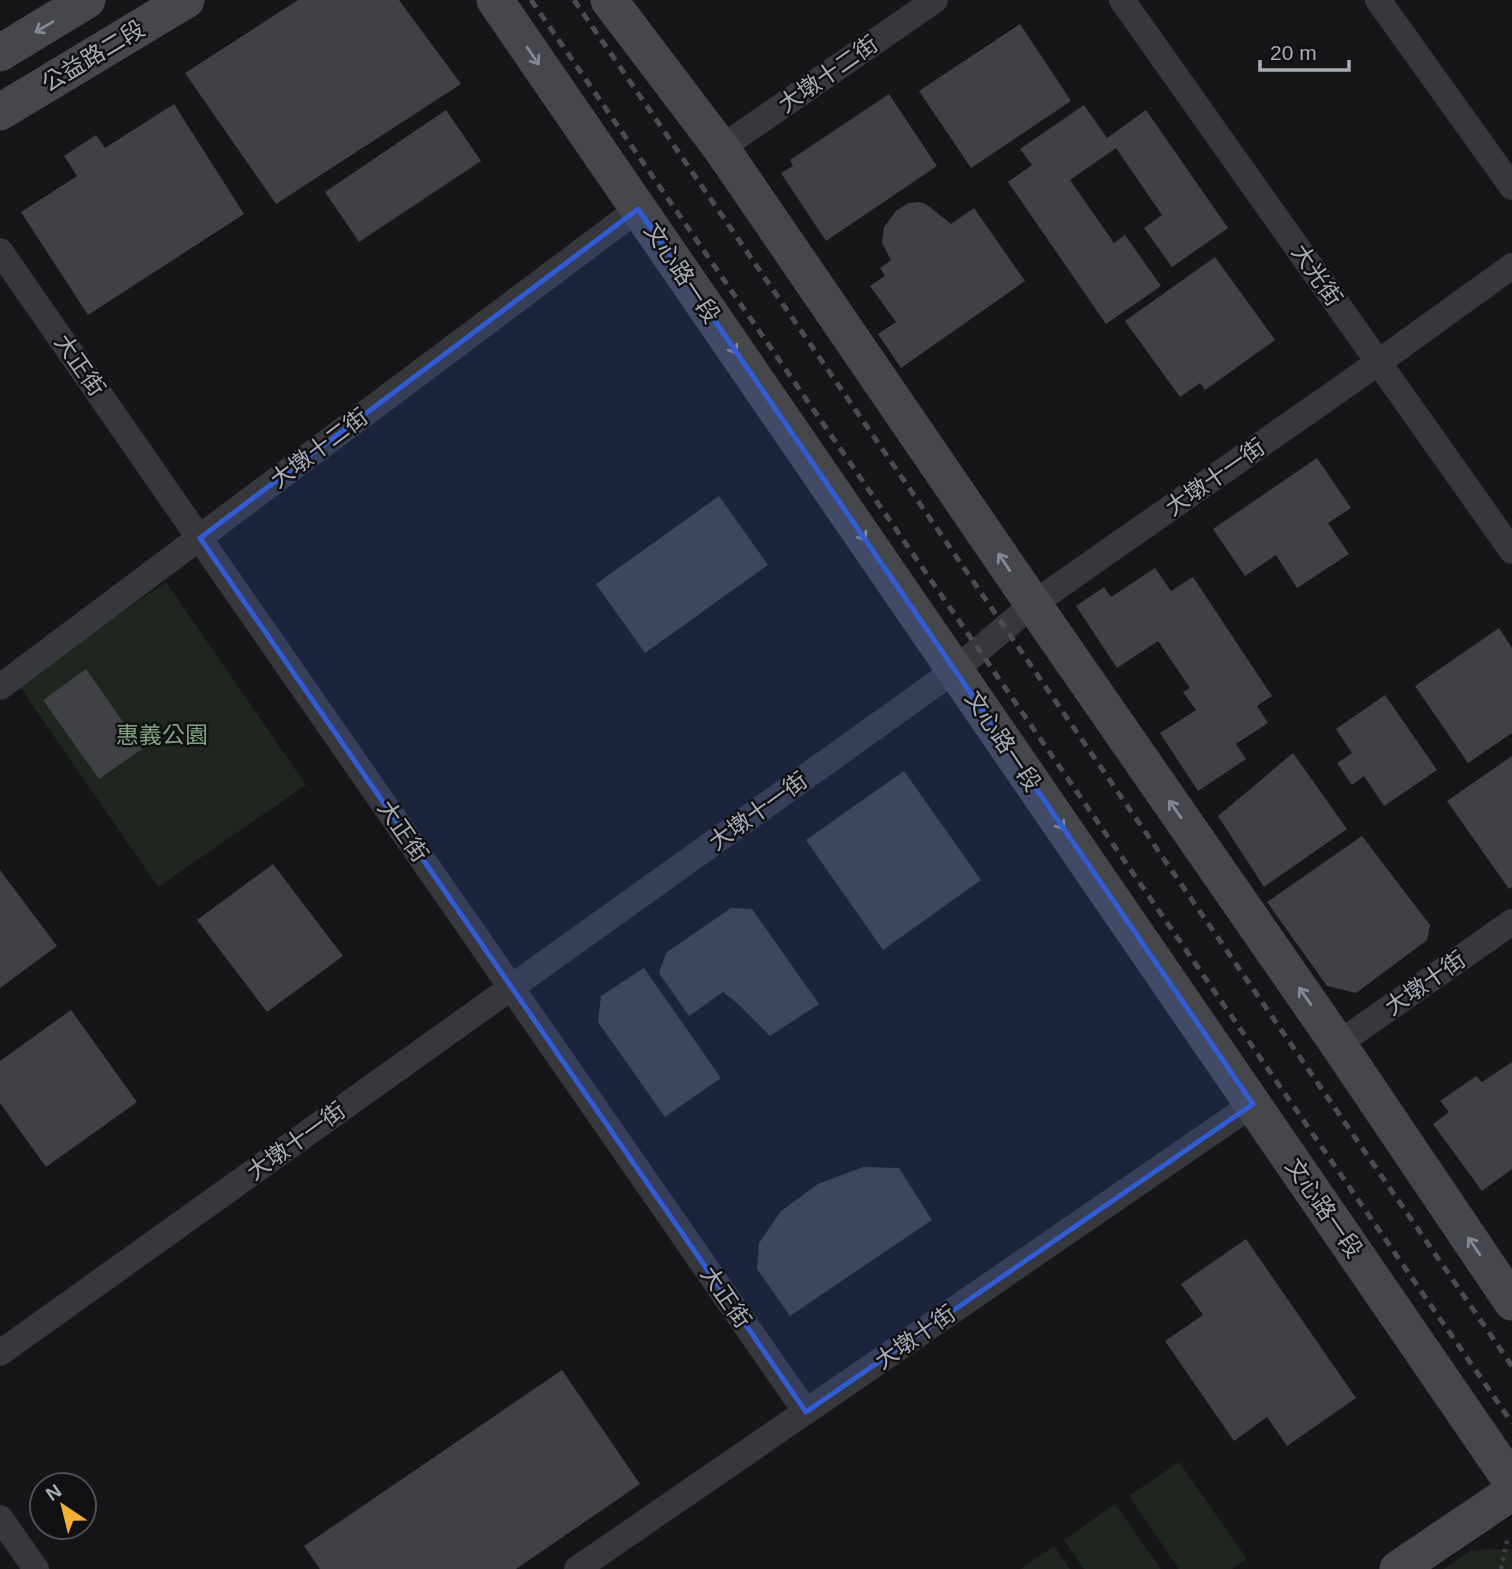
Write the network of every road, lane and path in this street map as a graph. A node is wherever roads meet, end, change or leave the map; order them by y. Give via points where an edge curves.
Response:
1 (87, 0) edge
2 (186, 0) edge
3 (495, 0) edge
4 (935, 0) edge
5 (1122, 0) edge
6 (1378, 0) edge
7 (614, 2) edge
8 (0, 53) edge
9 (0, 113) edge
10 (721, 148) junction
11 (1512, 187) edge
12 (638, 209) junction
13 (0, 251) edge
14 (1512, 266) edge
15 (1379, 362) junction
16 (200, 538) junction
17 (1512, 551) edge
18 (1033, 604) junction
19 (955, 670) junction
20 (0, 687) edge
21 (1512, 922) edge
22 (511, 987) junction
23 (1338, 1044) junction
24 (1253, 1104) junction
25 (1512, 1302) edge
26 (0, 1353) edge
27 (806, 1412) junction
28 (1512, 1482) edge
29 (1511, 1508) edge
30 (0, 1518) edge
31 (36, 1569) edge
32 (577, 1569) edge
33 (1398, 1569) edge
34 (1501, 1569) edge

1 -> 8 main road
2 - 9 main road, 公益路二段
3 -> 12 main road, 文心路一段
4 - 10 street, 大墩十二街
5 - 15 street, 大光街
6 - 11 street
7 - 10 main road
18 -> 10 main road
12 - 16 street, 大墩十二街
12 -> 19 main road, 文心路一段
13 - 16 street, 大正街
14 - 15 street, 大墩十一街
15 - 17 street, 大光街
15 - 18 street, 大墩十一街
16 - 20 street, 大墩十二街
16 - 22 street, 大正街
18 - 19 street, 大墩十一街
23 -> 18 main road
19 - 22 street, 大墩十一街
19 -> 24 main road, 文心路一段
21 - 23 street, 大墩十街
22 - 26 street, 大墩十一街
22 - 27 street, 大正街
25 -> 23 main road
24 - 27 street, 大墩十街
24 - 28 main road, 文心路一段
27 - 32 street, 大墩十街
29 - 33 main road
29 - 34 path
30 - 31 street

